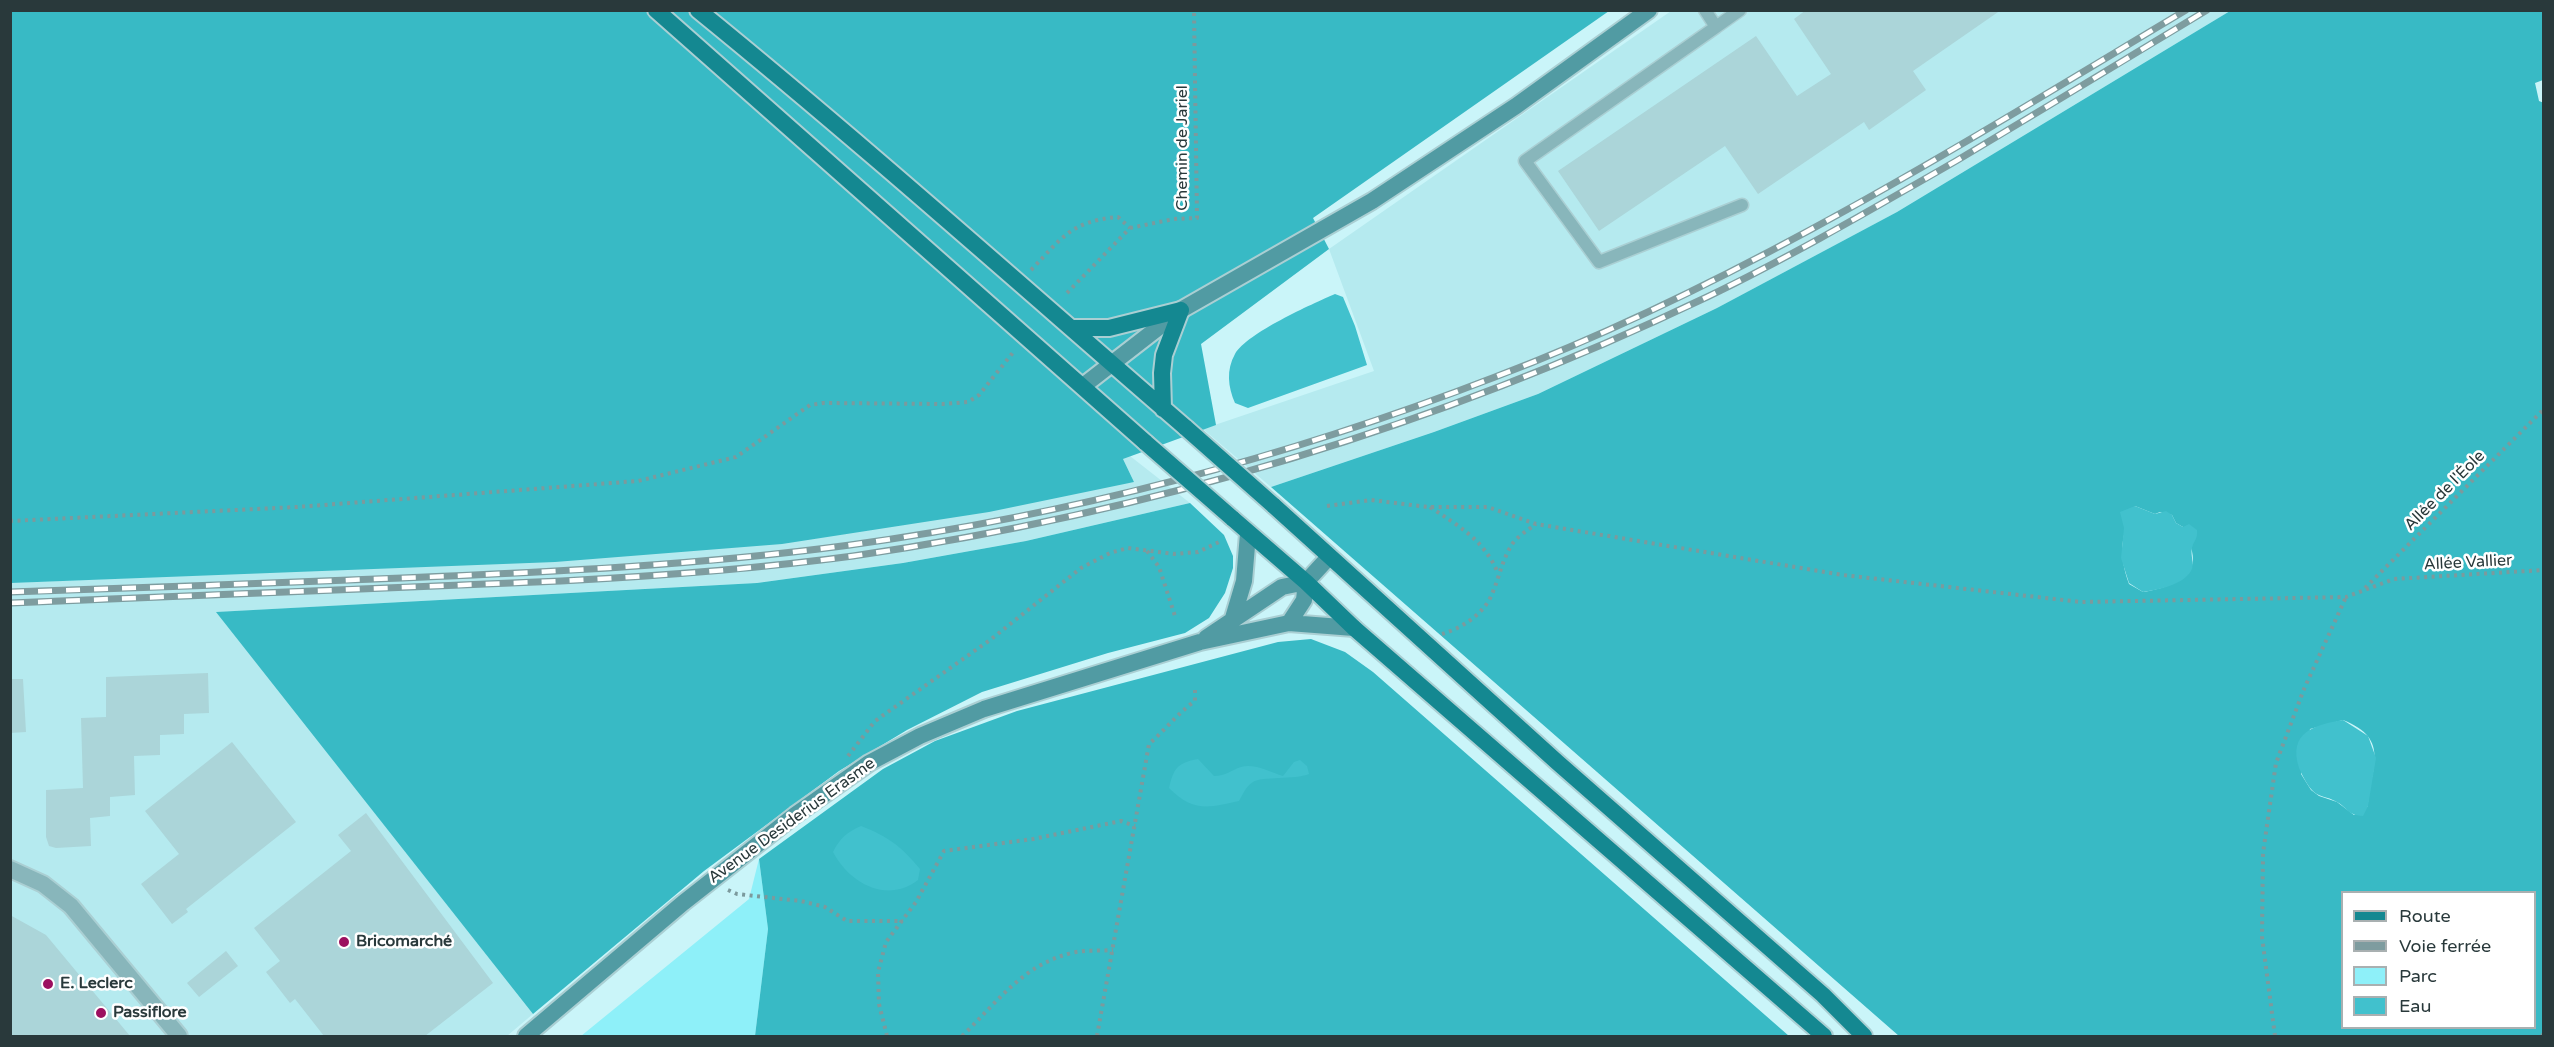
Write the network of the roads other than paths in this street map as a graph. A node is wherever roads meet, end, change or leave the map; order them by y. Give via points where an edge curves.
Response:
1 (656, 10) edge
2 (698, 10) edge
3 (1649, 10) edge
4 (1705, 10) edge
5 (1740, 10) edge
6 (1716, 27) junction
7 (1742, 205) dead end
8 (1181, 310) junction
9 (1072, 328) junction
10 (1112, 364) junction
11 (1083, 386) junction
12 (1163, 409) junction
13 (1248, 534) junction
14 (1329, 557) junction
15 (1306, 582) junction
16 (1233, 618) junction
17 (1289, 622) junction
18 (1354, 628) junction
19 (1200, 642) junction
20 (10, 869) edge
21 (179, 1036) edge
22 (526, 1036) edge
23 (1824, 1036) edge
24 (1864, 1036) edge

1 - 11 main road
2 - 9 main road
3 - 8 main road via 1516,106 1372,201
4 - 6 lane
5 - 6 lane
6 - 7 lane via 1525,161 1599,262
8 - 9 main road via 1109,328
8 - 10 main road
8 - 12 main road via 1164,355
9 - 10 main road
10 - 11 main road
10 - 12 main road
11 - 13 main road, bridge
12 - 14 main road, bridge
13 - 15 main road
13 - 16 main road via 1244,581
14 - 15 main road
14 - 24 main road via 1823,995
15 - 16 main road via 1282,587
15 - 17 main road via 1304,600
15 - 18 main road
16 - 19 main road
17 - 18 main road
17 - 19 main road
18 - 23 main road
19 - 22 main road, Avenue Desiderius Erasme via 984,709 868,763 710,881
20 - 21 street via 43,884 71,906

